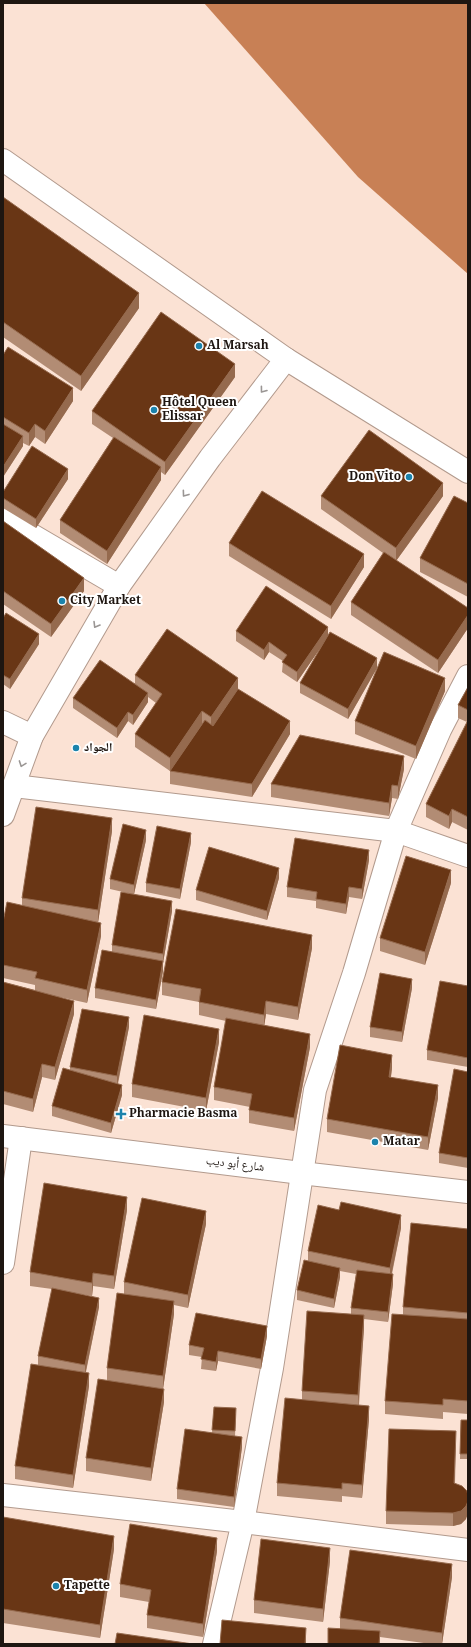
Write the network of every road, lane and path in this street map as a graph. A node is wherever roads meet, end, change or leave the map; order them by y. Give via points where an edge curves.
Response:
1 (3, 160) edge
2 (286, 359) junction
3 (468, 472) edge
4 (3, 518) edge
5 (119, 586) junction
6 (468, 676) edge
7 (3, 722) edge
8 (32, 736) junction
9 (14, 786) junction
10 (3, 815) edge
11 (396, 831) junction
12 (468, 856) edge
13 (12, 1137) edge
14 (301, 1173) junction
15 (468, 1192) edge
16 (3, 1263) edge
17 (3, 1495) edge
18 (243, 1522) junction
19 (468, 1550) edge
20 (214, 1644) edge

1 - 2 street
2 - 3 street
2 -> 5 street via 210,458
4 - 5 street
5 -> 8 street
6 - 11 street via 440,730
7 - 8 street
8 -> 9 street
9 - 10 street
9 - 11 street
11 - 12 street
11 - 14 street via 354,973 315,1090
13 - 14 street, شارع أبو ديب
13 - 16 street
14 - 15 street, شارع أبو ديب
14 - 18 street via 272,1368
17 - 18 street
18 - 19 street
18 - 20 street

